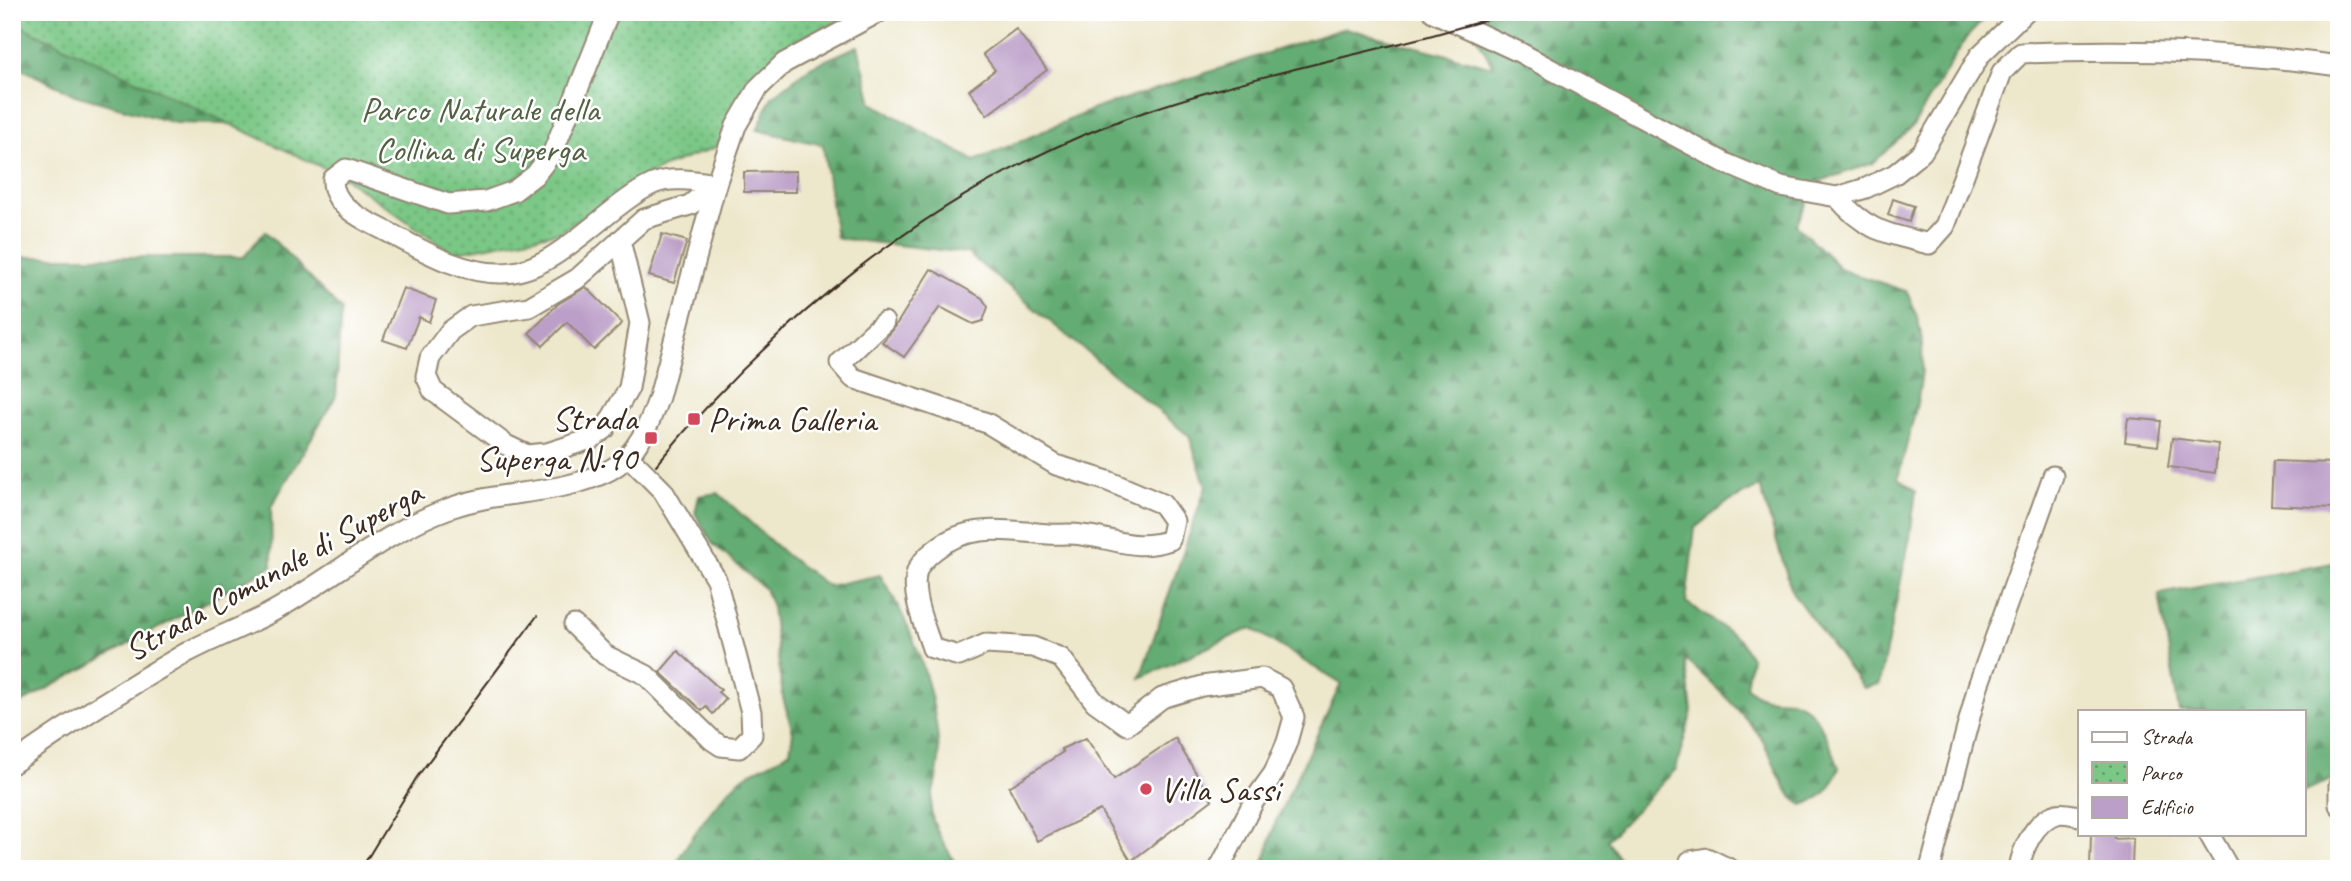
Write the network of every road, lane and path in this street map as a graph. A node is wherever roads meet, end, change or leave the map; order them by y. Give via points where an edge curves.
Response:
1 (609, 12) edge
2 (878, 12) edge
3 (1433, 12) edge
4 (2025, 12) edge
5 (2339, 66) edge
6 (716, 184) junction
7 (1837, 197) junction
8 (620, 240) junction
9 (884, 322) dead end
10 (628, 456) junction
11 (2053, 476) dead end
12 (574, 625) dead end
13 (12, 764) edge
14 (2339, 785) edge
15 (2339, 804) edge
16 (2078, 816) edge
17 (2210, 836) edge
18 (1219, 869) edge
19 (1689, 869) edge
20 (1730, 869) edge
21 (1930, 869) edge
22 (2019, 869) edge
23 (2229, 869) edge

1 - 6 street via 553,152 535,175 514,191 486,201 448,204 346,169 333,179 338,199 356,216 448,262 501,274 532,269 654,183 691,180
2 - 6 street, Strada Comunale di Superga via 802,51 770,75 736,126
3 - 7 street via 1519,52 1727,164 1781,187
4 - 7 street via 1980,55 1922,152 1895,174
5 - 7 street via 2216,54 2021,53 2002,72 1937,239 1929,244 1884,232 1856,220
6 - 8 street via 691,205 644,219
6 - 10 street, Strada Comunale di Superga via 659,397 651,420
8 - 8 street via 640,323 629,388 605,429 569,447 527,455 506,445 433,391 426,376 430,358 450,331 471,316 529,307 576,279
9 - 18 street via 840,363 853,378 987,423 1056,465 1161,504 1174,521 1170,540 1151,546 1010,530 980,530 947,540 928,555 916,574 919,605 932,648 959,656 986,644 1033,647 1061,658 1095,702 1127,725 1162,698 1202,686 1262,678 1281,688 1294,717 1287,742
10 - 12 street via 663,491 716,579 751,712 751,735 739,748 721,746 646,675 605,656
10 - 13 street, Strada Comunale di Superga via 589,479 450,508 397,532 272,612 188,652
11 - 21 street via 1978,686
14 - 15 street
16 - 22 street via 2057,814 2039,825 2021,853
17 - 23 street
19 - 20 street via 1690,861 1707,858

